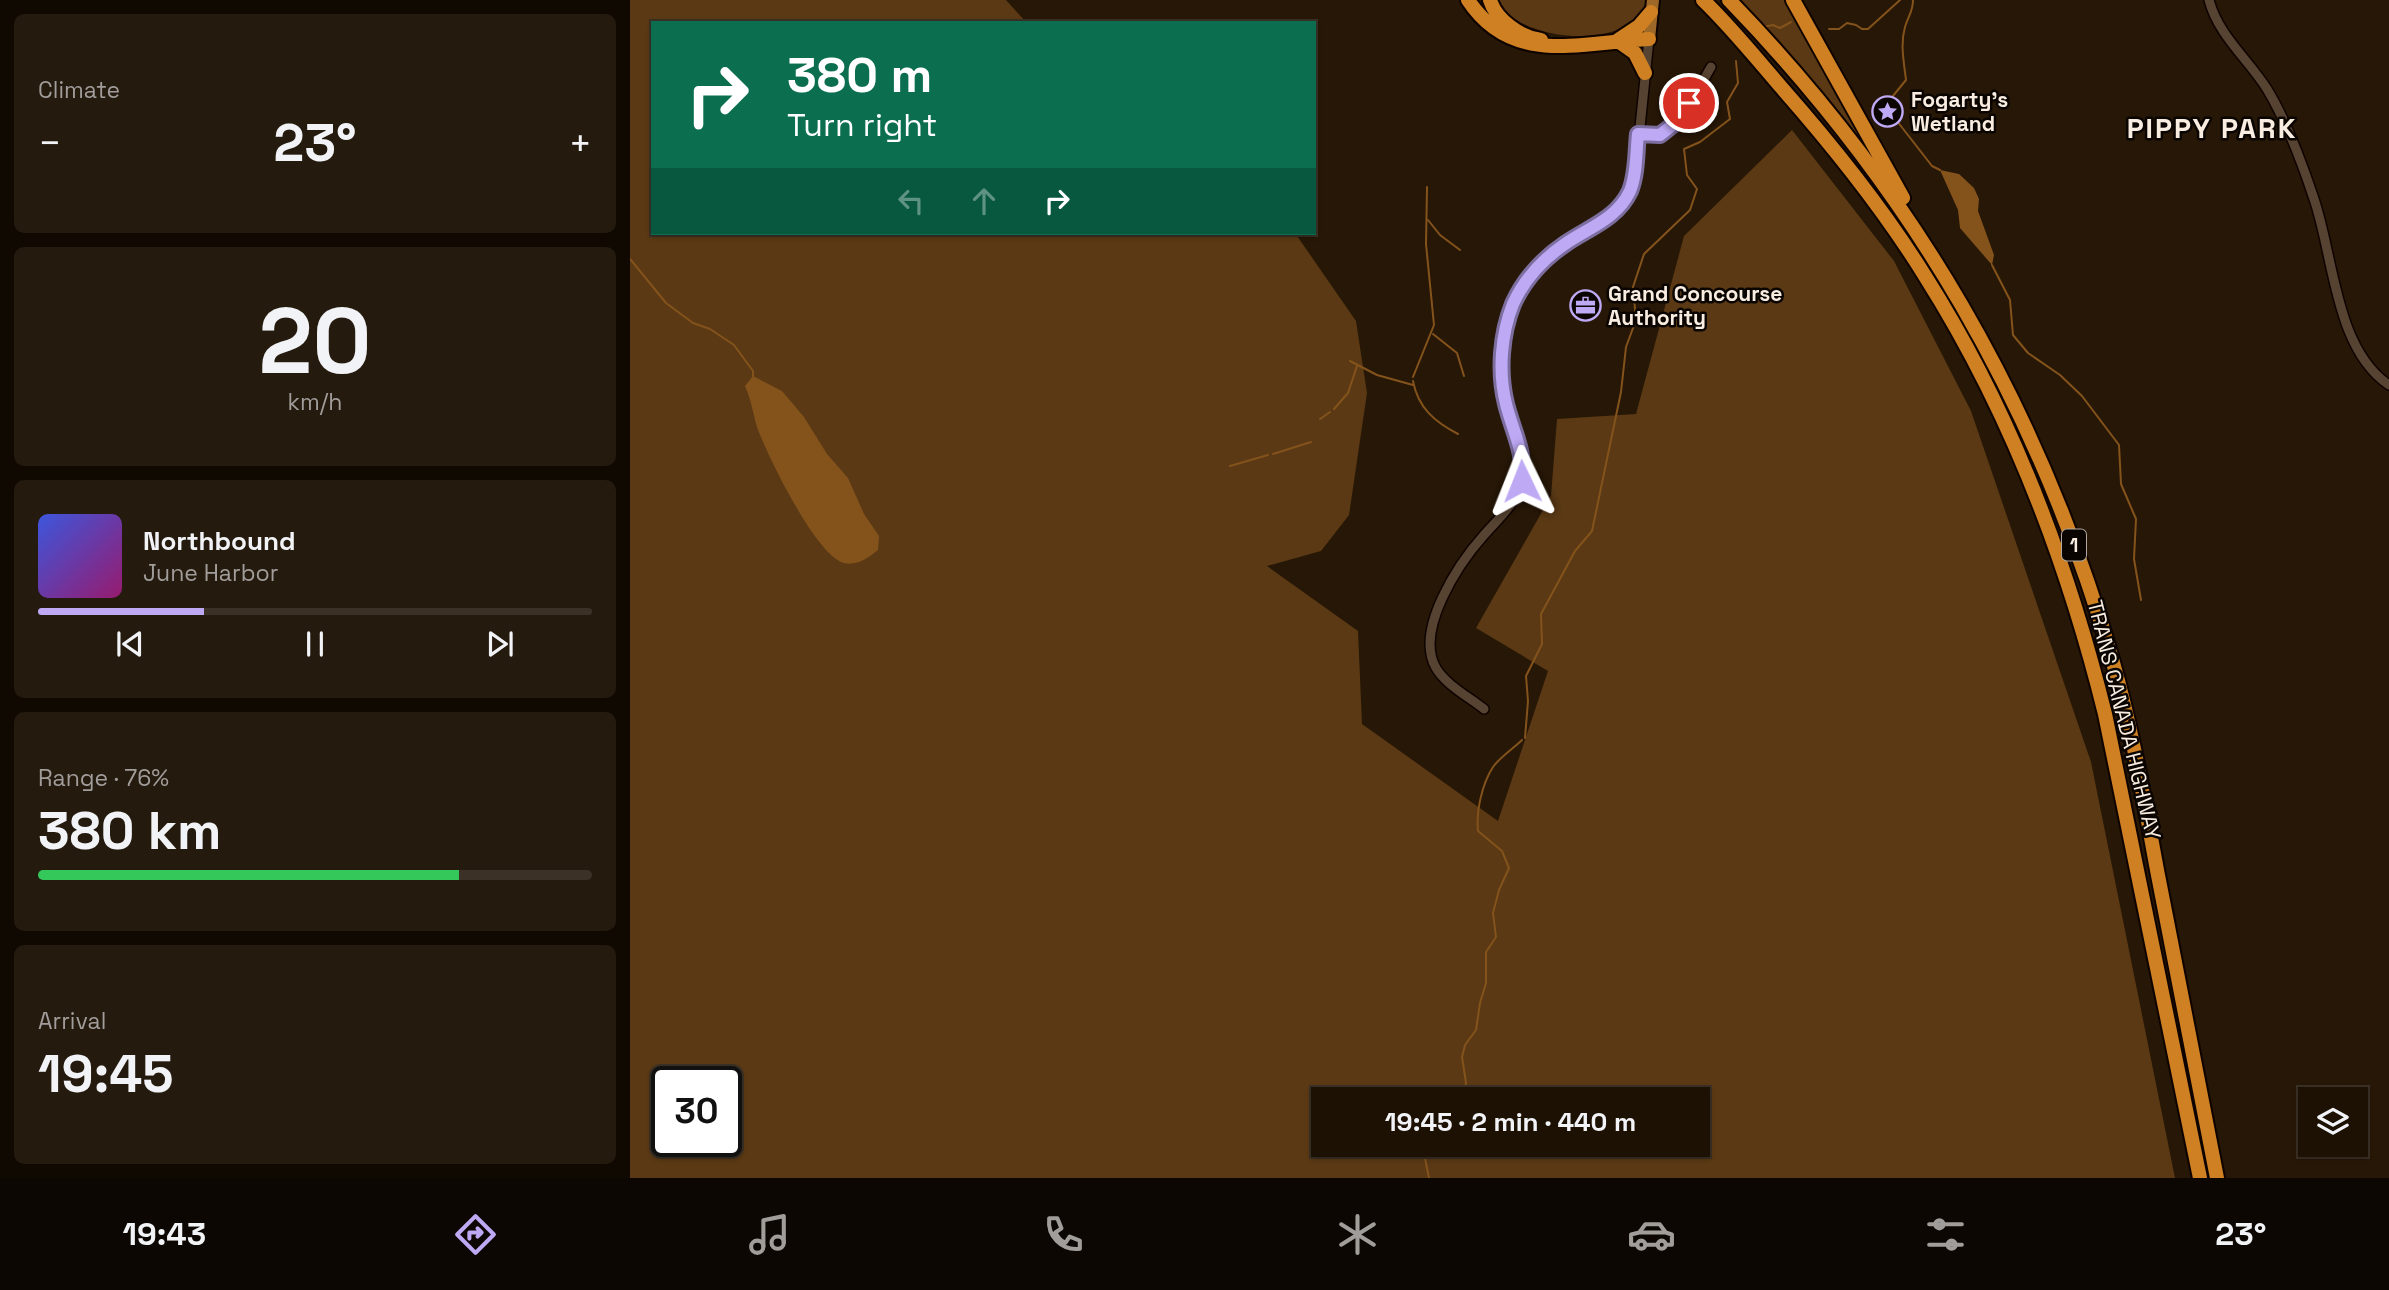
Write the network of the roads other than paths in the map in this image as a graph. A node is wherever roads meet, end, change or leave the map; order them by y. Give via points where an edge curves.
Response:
1 (1468, 0) edge
2 (1490, 0) edge
3 (1703, 0) edge
4 (1729, 0) edge
5 (1793, 0) edge
6 (2209, 0) edge
7 (1652, 6) edge
8 (1649, 39) junction
9 (1616, 40) junction
10 (1566, 44) junction
11 (1711, 67) dead end
12 (1645, 73) junction
13 (1638, 134) junction
14 (1952, 286) junction
15 (2389, 385) edge
16 (1484, 709) dead end
17 (2200, 1178) edge
18 (2217, 1178) edge

1 - 10 highway via 1476,13 1509,38 1542,46
2 - 10 highway via 1507,24 1532,39
3 - 17 highway, TRANS CANADA HIGHWAY / 1 via 1832,145 1926,276 2000,413 2031,483 2087,639
4 - 14 highway, TRANS CANADA HIGHWAY / 1 via 1860,150
5 - 14 highway
6 - 15 street via 2219,25 2263,83 2286,123 2320,216 2348,329 2373,371
7 - 8 main road
7 - 9 highway via 1634,30
8 - 9 highway
8 - 12 street
9 - 10 highway
9 - 12 highway via 1635,53
11 - 13 street via 1670,129 1654,136
12 - 13 street
13 - 16 street via 1634,176 1625,200 1549,256 1522,288 1508,319 1502,388 1522,451 1522,481 1512,502 1456,571 1430,635 1430,651 1440,674
14 - 18 highway, TRANS CANADA HIGHWAY / 1 via 2010,390 2040,458 2113,662

